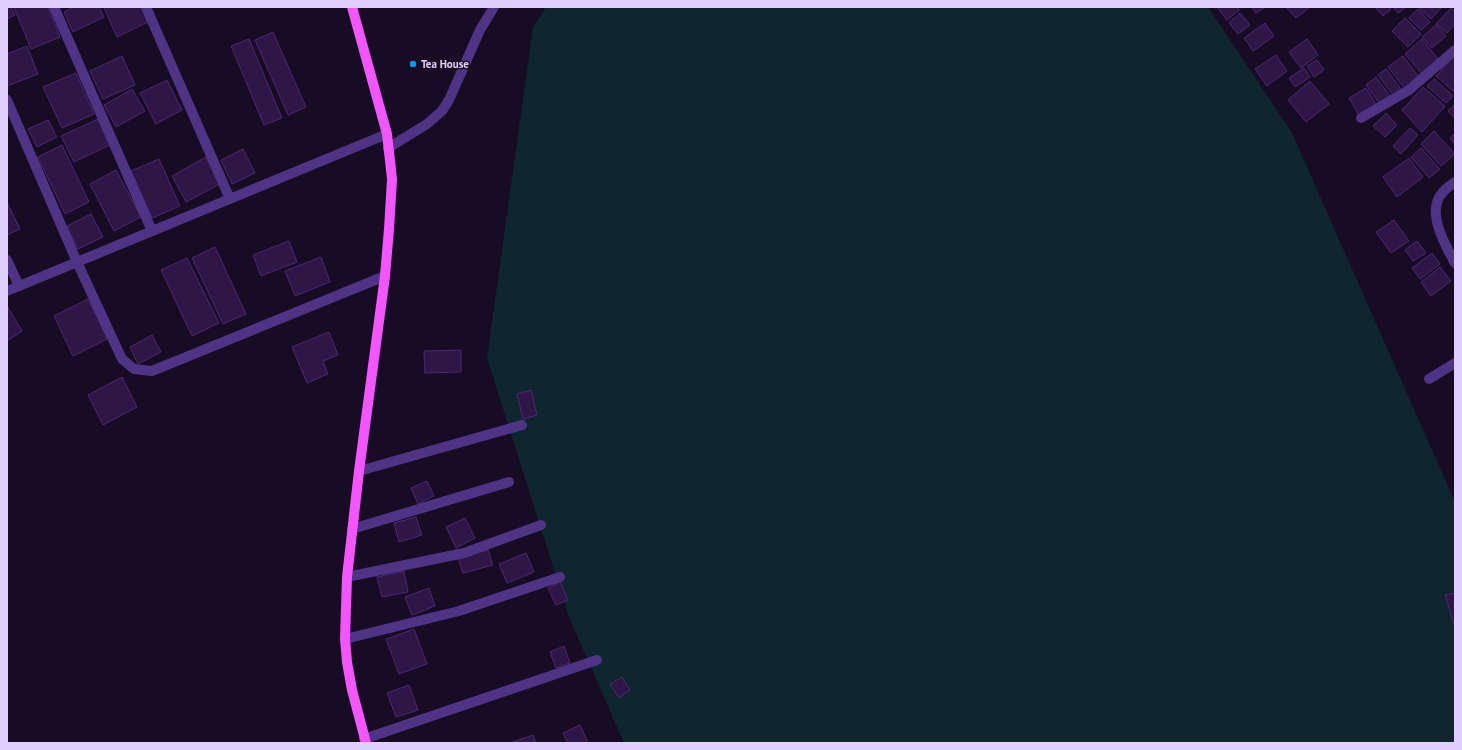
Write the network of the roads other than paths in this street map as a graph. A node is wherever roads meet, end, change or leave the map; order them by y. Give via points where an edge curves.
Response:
1 (54, 7) edge
2 (146, 7) edge
3 (352, 7) edge
4 (494, 7) edge
5 (1455, 50) edge
6 (7, 100) edge
7 (1361, 118) dead end
8 (387, 134) junction
9 (388, 148) junction
10 (1455, 182) edge
11 (230, 198) junction
12 (152, 231) junction
13 (7, 260) edge
14 (77, 262) junction
15 (1455, 263) edge
16 (385, 276) junction
17 (19, 286) junction
18 (7, 291) edge
19 (1455, 363) edge
20 (1429, 379) dead end
21 (522, 425) dead end
22 (359, 471) junction
23 (509, 482) dead end
24 (541, 525) dead end
25 (352, 529) junction
26 (347, 577) junction
27 (560, 577) dead end
28 (345, 639) junction
29 (597, 660) dead end
30 (365, 741) edge

1 - 12 street
2 - 11 street
3 - 8 main road
4 - 9 street via 480,30 442,111 427,124
5 - 7 street via 1409,90
6 - 14 street
8 - 9 main road
8 - 11 street
9 - 16 main road via 392,179
10 - 15 street via 1442,193 1436,212 1443,241
11 - 12 street
12 - 14 street
13 - 17 street
14 - 16 street via 122,359 134,369 152,371
14 - 17 street
16 - 22 main road
17 - 18 street
19 - 20 street
21 - 22 street
22 - 25 main road
23 - 25 street
24 - 26 street via 464,553
25 - 26 main road
26 - 28 main road
27 - 28 street via 459,611
28 - 30 main road via 352,690
29 - 30 street

